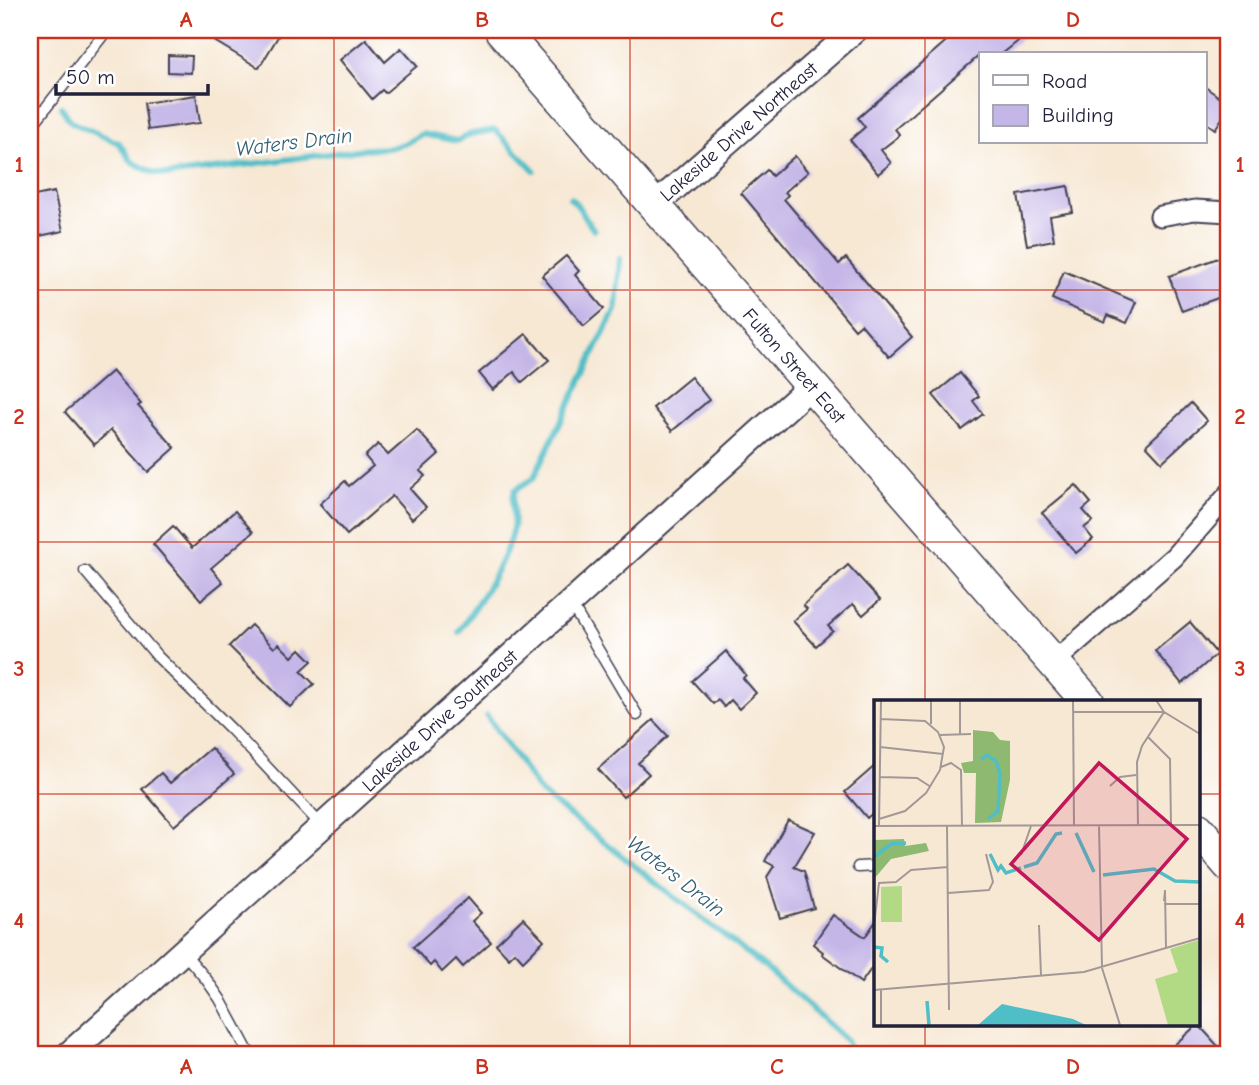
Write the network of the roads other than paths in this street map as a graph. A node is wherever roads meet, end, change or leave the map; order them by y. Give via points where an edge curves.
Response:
1 (107, 30) edge
2 (501, 30) edge
3 (855, 30) edge
4 (30, 128) edge
5 (654, 206) junction
6 (1229, 212) edge
7 (1160, 216) dead end
8 (811, 386) junction
9 (1229, 494) edge
10 (85, 571) dead end
11 (570, 603) junction
12 (1054, 662) junction
13 (1086, 700) edge
14 (637, 715) dead end
15 (322, 827) junction
16 (1200, 831) edge
17 (1229, 865) edge
18 (874, 866) edge
19 (858, 867) dead end
20 (183, 952) junction
21 (68, 1055) edge
22 (250, 1055) edge

1 - 4 lane
2 - 5 main road, Fulton Street East
3 - 5 street, Lakeside Drive Northeast
5 - 8 main road, Fulton Street East
6 - 7 street via 1195,210
8 - 11 street, Lakeside Drive Southeast
8 - 12 main road, Fulton Street East
9 - 12 street via 1174,557
10 - 15 lane via 158,657
11 - 14 lane
11 - 15 street, Lakeside Drive Southeast
12 - 13 main road, Fulton Street East
15 - 20 street, Lakeside Drive Southeast
16 - 17 main road
18 - 19 lane
20 - 21 street, Lakeside Drive Southeast
20 - 22 lane via 220,999

